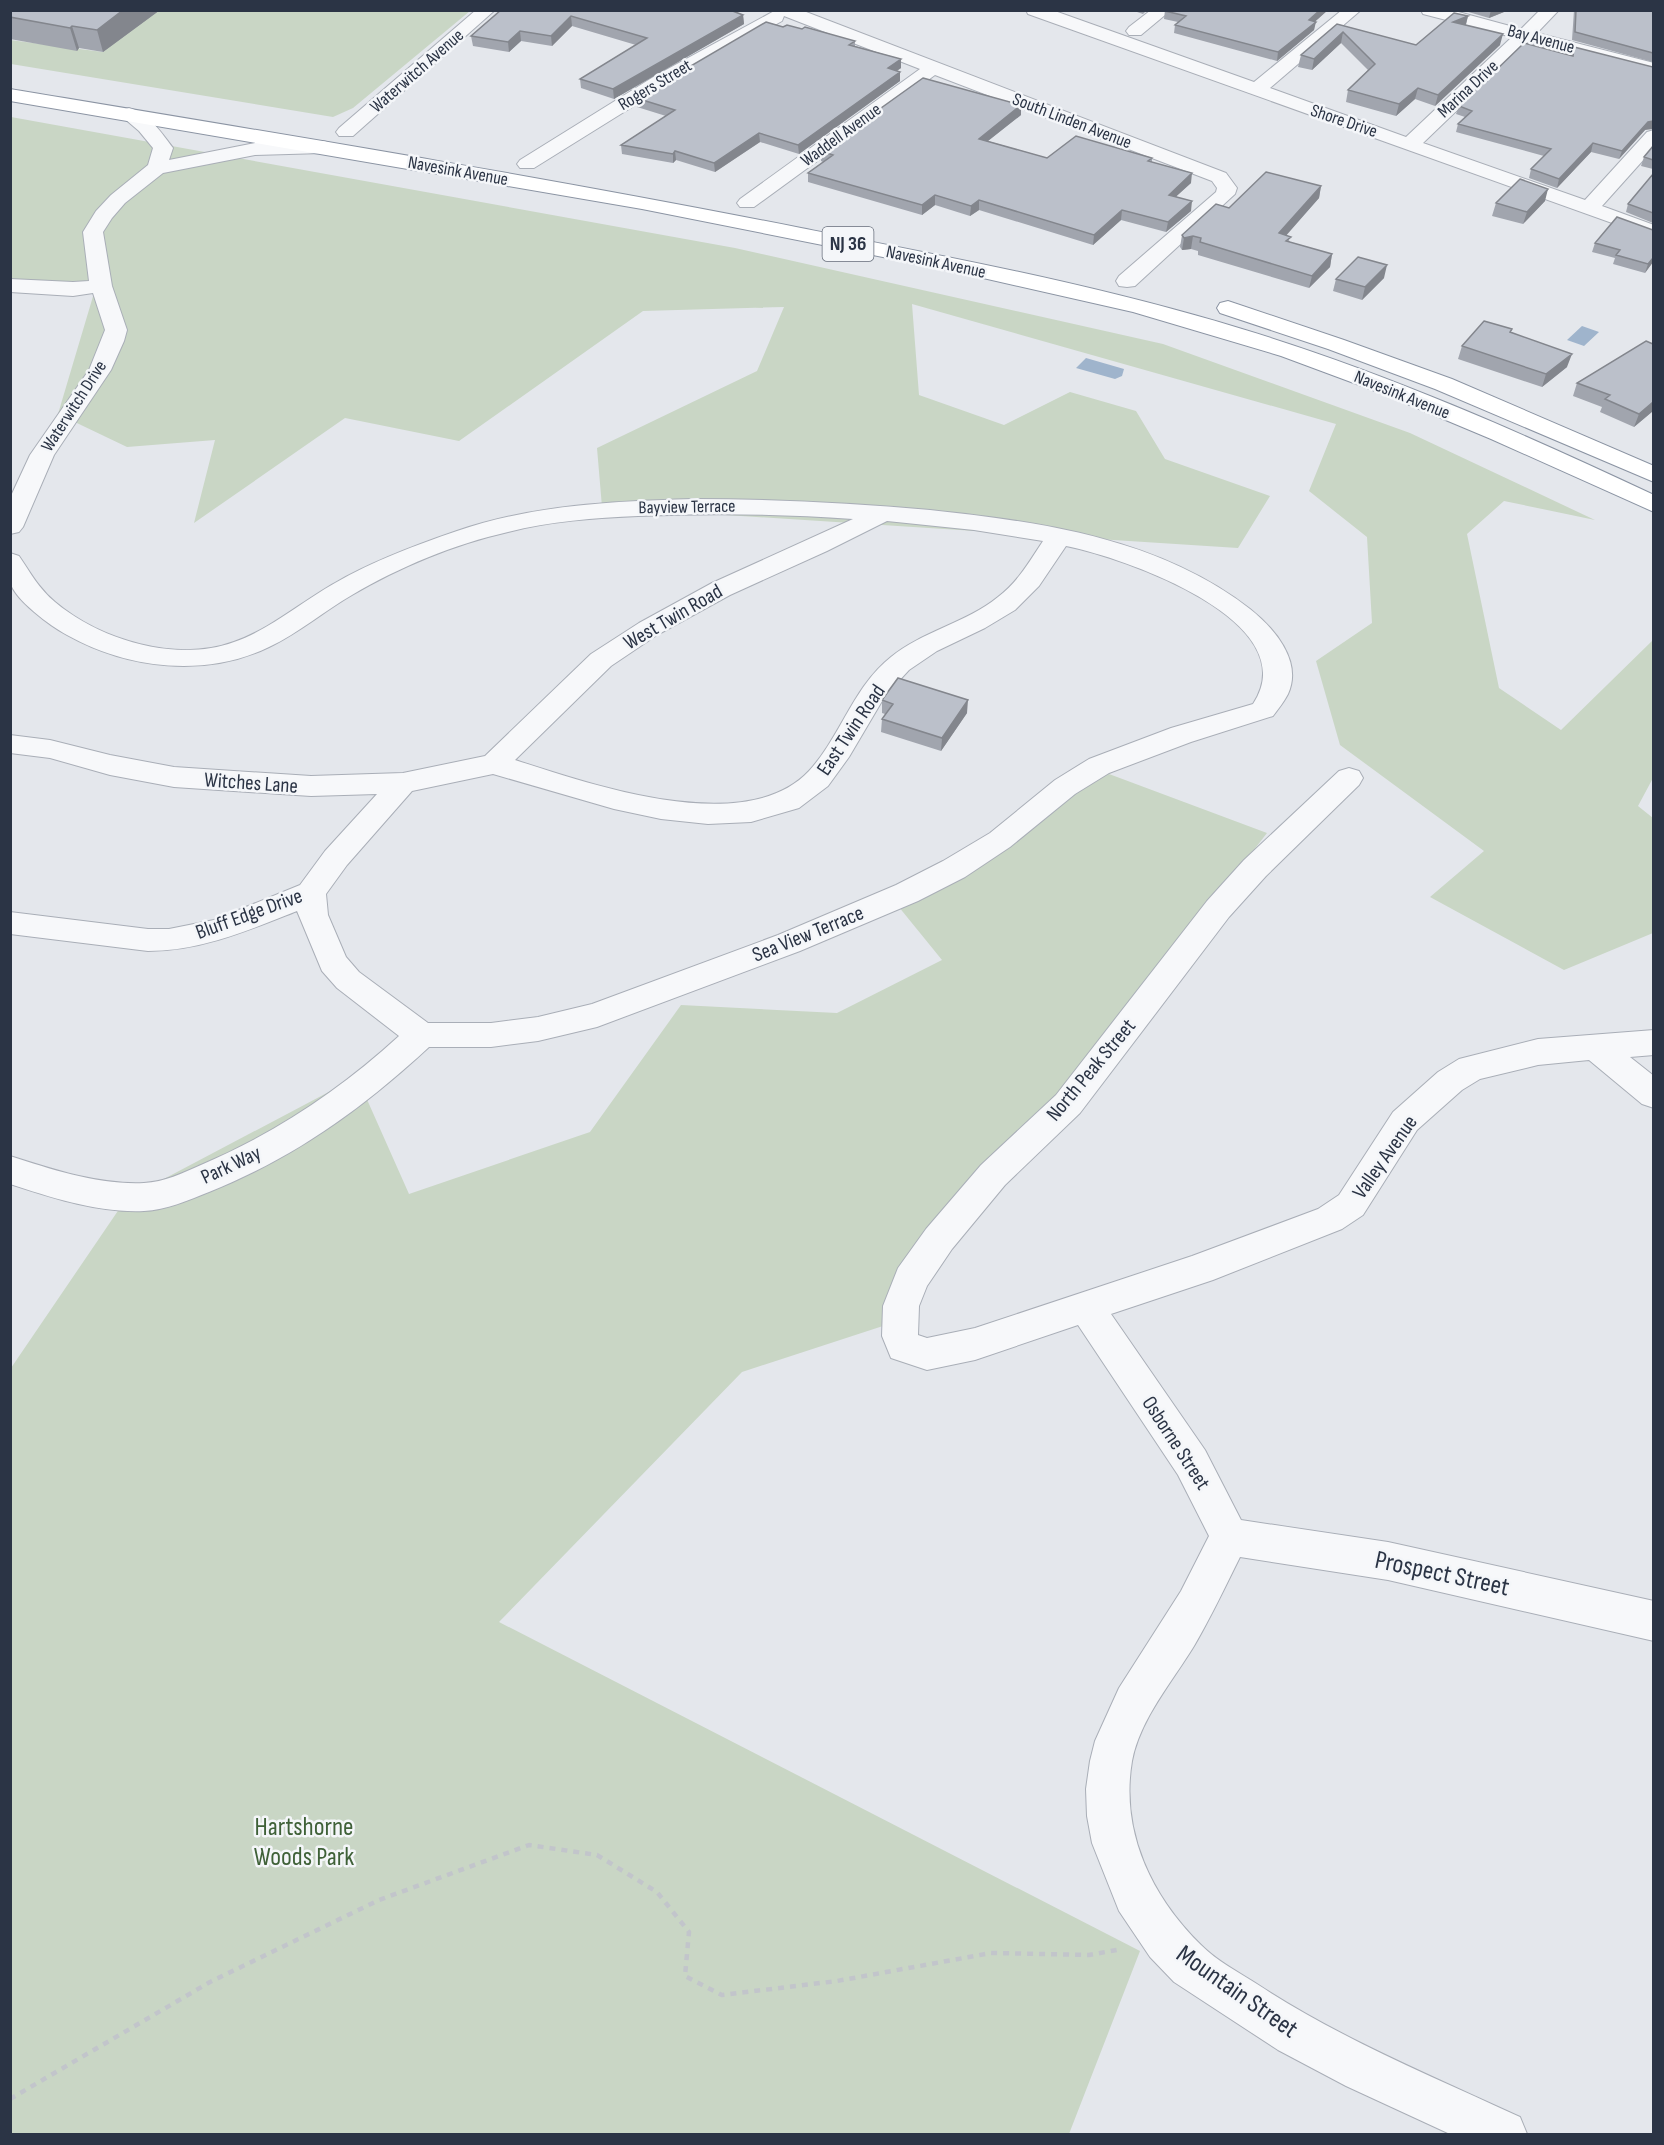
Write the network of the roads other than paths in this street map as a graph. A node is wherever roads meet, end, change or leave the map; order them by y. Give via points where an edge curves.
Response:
1 (487, 10) edge
2 (1034, 10) edge
3 (1163, 10) edge
4 (1353, 10) edge
5 (1429, 10) edge
6 (1551, 10) edge
7 (785, 11) edge
8 (1135, 31) dead end
9 (1525, 35) junction
10 (934, 67) junction
11 (1653, 69) edge
12 (10, 76) edge
13 (1256, 90) junction
14 (10, 95) edge
15 (129, 114) junction
16 (346, 132) junction
17 (1653, 136) edge
18 (1410, 144) junction
19 (323, 147) junction
20 (527, 164) junction
21 (157, 168) junction
22 (747, 203) junction
23 (1589, 208) junction
24 (895, 232) dead end
25 (1653, 232) edge
26 (1105, 277) dead end
27 (1137, 284) joint
28 (10, 285) edge
29 (101, 286) junction
30 (1212, 303) dead end
31 (1653, 475) edge
32 (1653, 505) edge
33 (882, 514) junction
34 (10, 527) edge
35 (1059, 537) junction
36 (10, 561) edge
37 (1264, 638) joint
38 (10, 744) edge
39 (494, 764) junction
40 (1349, 778) dead end
41 (402, 783) junction
42 (310, 893) junction
43 (10, 922) edge
44 (421, 1035) junction
45 (1653, 1042) edge
46 (1595, 1047) junction
47 (1653, 1095) edge
48 (10, 1170) edge
49 (1087, 1308) junction
50 (1016, 1331) joint
51 (1229, 1538) junction
52 (1653, 1621) edge
53 (1498, 2133) edge

1 - 16 street, Waterwitch Avenue
2 - 13 street, Shore Drive
3 - 8 street
4 - 13 street
5 - 9 street, Bay Avenue
6 - 9 street, Marina Drive
7 - 10 street, South Linden Avenue
7 - 20 street, Rogers Street via 662,80
9 - 11 street, Bay Avenue
9 - 18 street, Marina Drive
10 - 22 street, Waddell Avenue
10 - 27 street, South Linden Avenue via 1206,172 1225,183 1225,194
12 - 16 highway, Navesink Avenue / NJ 36
13 - 18 street, Shore Drive
14 - 15 highway, Navesink Avenue / NJ 36
15 - 19 highway, Navesink Avenue / NJ 36
15 - 21 street via 163,148
16 - 20 highway, Navesink Avenue / NJ 36
17 - 23 street
18 - 23 street, Shore Drive
19 - 21 street via 255,149
19 - 32 highway, Navesink Avenue / NJ 36 via 782,230 1066,290 1200,323 1319,362 1436,408
20 - 22 highway, Navesink Avenue / NJ 36
21 - 29 street, Waterwitch Drive via 96,224 93,232
22 - 24 highway, Navesink Avenue / NJ 36
23 - 25 street, Shore Drive
26 - 27 highway
28 - 29 street via 73,289
29 - 34 street, Waterwitch Drive via 116,330 113,341 100,370 31,455
30 - 31 highway, Navesink Avenue via 1405,369
33 - 35 street, Bayview Terrace via 942,518
33 - 36 street, Bayview Terrace via 800,507 711,506 603,510 543,517 467,536 398,562 341,590 277,633 248,647 210,657 143,654 90,637 34,599
33 - 39 street, West Twin Road via 721,589 648,629 601,660
35 - 37 street, Bayview Terrace via 1129,554 1165,568 1218,598
35 - 39 street, East Twin Road via 1020,592 1001,607 898,664 869,699 822,774 785,803 734,813 642,807
37 - 44 street, Sea View Terrace via 1278,661 1280,679 1263,710 1100,766 1065,787 1000,840 908,893 789,943 578,1021 491,1035
38 - 41 street, Witches Lane via 206,780 311,786
39 - 41 street, Witches Lane
40 - 50 street, North Peak Street via 1218,909 1068,1104 993,1175 939,1239 911,1279 899,1320 904,1347 927,1354
41 - 42 street, Bluff Edge Drive
42 - 43 street, Bluff Edge Drive via 219,930 169,940
42 - 44 street via 313,915 333,963 348,980
44 - 48 street, Park Way via 360,1089 287,1138 174,1191 146,1197 101,1195
45 - 46 street, Valley Avenue
46 - 47 street
46 - 49 street, Valley Avenue via 1538,1052 1471,1068 1450,1081 1405,1121 1351,1205 1330,1219
49 - 50 street, Valley Avenue
49 - 51 street, Osborne Street via 1186,1453
51 - 52 street, Prospect Street via 1388,1561
51 - 53 street, Mountain Street via 1190,1614 1138,1696 1111,1762 1109,1804 1115,1849 1133,1893 1166,1942 1187,1964 1249,2007 1320,2048

